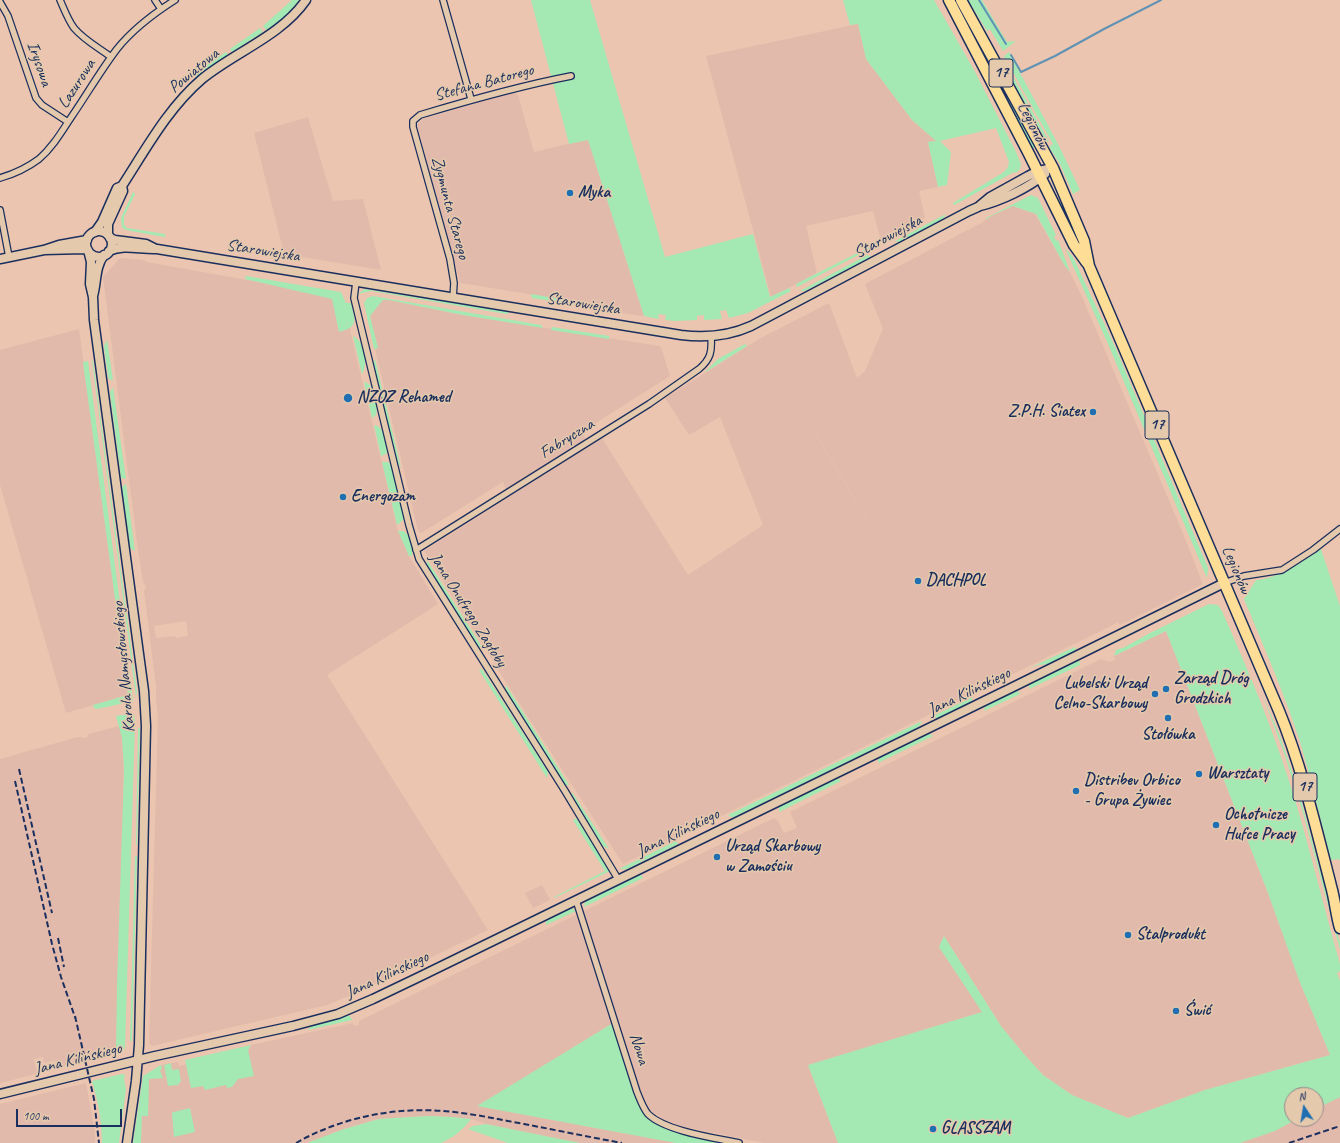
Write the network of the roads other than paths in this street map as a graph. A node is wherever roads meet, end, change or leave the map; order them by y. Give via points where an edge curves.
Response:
1 (60, 0) edge
2 (155, 0) edge
3 (175, 0) edge
4 (306, 0) edge
5 (443, 0) edge
6 (950, 0) edge
7 (961, 0) edge
8 (0, 2) edge
9 (161, 9) junction
10 (111, 57) junction
11 (571, 76) dead end
12 (472, 99) junction
13 (68, 122) junction
14 (413, 126) joint
15 (1053, 168) junction
16 (1040, 174) junction
17 (0, 178) edge
18 (122, 186) junction
19 (0, 210) edge
20 (95, 232) junction
21 (109, 237) junction
22 (87, 240) junction
23 (156, 249) junction
24 (44, 250) junction
25 (88, 250) junction
26 (106, 253) junction
27 (9, 257) junction
28 (0, 258) edge
29 (1089, 266) junction
30 (356, 282) junction
31 (93, 296) junction
32 (452, 298) junction
33 (711, 337) junction
34 (1340, 529) edge
35 (416, 550) junction
36 (1224, 583) junction
37 (618, 879) junction
38 (1333, 894) junction
39 (576, 900) junction
40 (1340, 912) edge
41 (1340, 928) edge
42 (138, 1060) junction
43 (0, 1094) edge
44 (127, 1143) edge
45 (738, 1143) edge

1 - 10 street via 76,30
2 - 9 street
3 - 9 street, Lazurowa
4 - 18 street, Powiatowa via 281,26 210,73 183,97
5 - 12 street
6 - 16 highway, Legionów / 17
7 - 15 highway, Legionów / 17
8 - 13 street, Irysowa via 8,16 38,100
9 - 10 street, Lazurowa via 134,30
10 - 13 street, Lazurowa
11 - 12 street, Stefana Batorego
12 - 14 street, Stefana Batorego via 420,115 413,121
13 - 17 street, Lazurowa via 37,161
14 - 32 street, Zygmunta Starego via 451,265 454,283
15 - 16 street, Starowiejska
15 - 29 highway, Legionów / 17 via 1084,241
16 - 29 highway, Legionów / 17 via 1074,245
16 - 33 street, Starowiejska via 993,203 978,207 751,326
18 - 20 street, Powiatowa via 117,188
18 - 21 street, Powiatowa via 123,191 108,224
19 - 27 street
20 - 21 street via 102,231
20 - 22 street
21 - 23 street, Starowiejska via 146,244
21 - 26 street via 112,245
22 - 24 street
22 - 25 street
23 - 26 street, Starowiejska via 122,247
23 - 30 street, Starowiejska
24 - 25 street
24 - 27 street
25 - 26 street via 94,255
25 - 31 street, Karola Namysłowskiego
26 - 31 street, Karola Namysłowskiego via 98,268
27 - 28 street
29 - 36 highway, Legionów / 17
30 - 32 street, Starowiejska
30 - 35 street, Jana Onufrego Zagłoby via 354,298
31 - 42 street, Karola Namysłowskiego via 94,320 145,698
32 - 33 street, Starowiejska via 681,335
33 - 35 street, Fabryczna via 711,355 699,369 649,404
34 - 36 street, Jana Kilińskiego via 1282,570 1244,576
35 - 37 street, Jana Onufrego Zagłoby via 424,568
36 - 37 street, Jana Kilińskiego
36 - 38 highway, Legionów / 17 via 1290,740
37 - 39 street, Jana Kilińskiego
38 - 40 highway, Legionów / 17
38 - 41 highway, Legionów / 17
39 - 42 street, Jana Kilińskiego via 338,1014
39 - 45 street, Nowa via 637,1092 646,1111 659,1121 681,1130
42 - 43 street, Jana Kilińskiego
42 - 44 street, Karola Namysłowskiego

